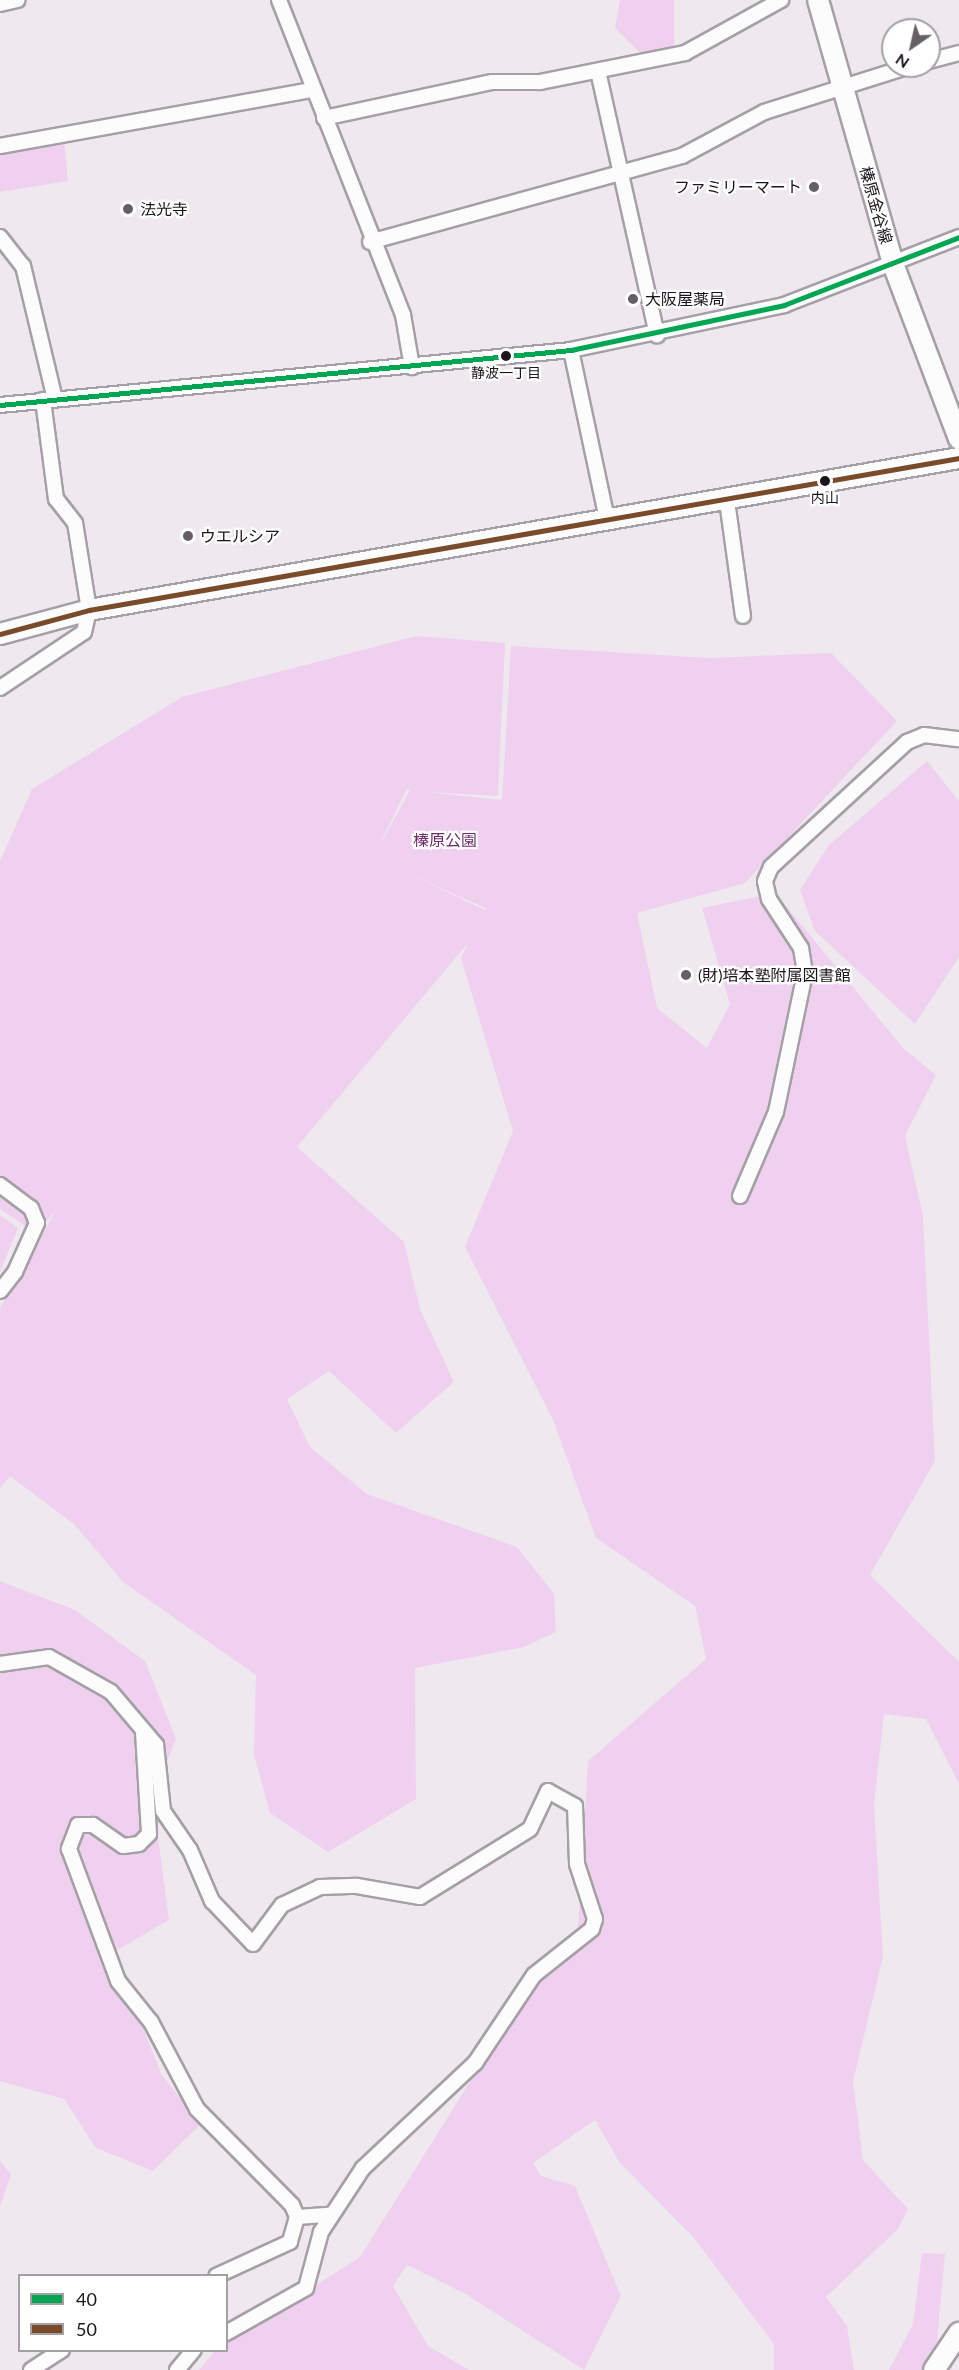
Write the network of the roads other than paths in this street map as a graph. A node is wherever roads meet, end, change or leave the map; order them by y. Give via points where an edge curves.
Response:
1 (18, 0) edge
2 (279, 0) edge
3 (781, 0) edge
4 (818, 0) edge
5 (0, 4) edge
6 (959, 53) edge
7 (941, 58) edge
8 (598, 71) junction
9 (881, 74) edge
10 (841, 84) junction
11 (312, 90) junction
12 (324, 118) junction
13 (0, 146) edge
14 (621, 174) junction
15 (0, 237) edge
16 (959, 237) edge
17 (370, 242) junction
18 (893, 264) junction
19 (657, 335) junction
20 (571, 350) junction
21 (412, 367) junction
22 (49, 400) junction
23 (0, 405) edge
24 (959, 439) edge
25 (959, 458) edge
26 (727, 501) junction
27 (607, 520) junction
28 (89, 610) junction
29 (744, 616) dead end
30 (0, 634) edge
31 (0, 688) edge
32 (959, 739) edge
33 (0, 1185) edge
34 (740, 1196) dead end
35 (0, 1291) edge
36 (0, 1664) edge
37 (143, 1732) junction
38 (329, 2215) junction
39 (297, 2217) junction
40 (220, 2274) edge
41 (228, 2332) edge
42 (959, 2333) edge
43 (59, 2352) edge
44 (192, 2352) edge
45 (31, 2370) edge
46 (177, 2370) edge
47 (934, 2370) edge

1 - 5 street
2 - 11 street
3 - 8 street via 685,53
4 - 10 street, 榛原金谷線
6 - 7 street
8 - 12 street via 540,82 492,82
8 - 14 street
9 - 10 street
10 - 14 street via 764,112 682,156
10 - 18 street, 榛原金谷線
11 - 12 street
11 - 13 street
12 - 17 street
14 - 17 street
14 - 19 street
15 - 22 street via 23,266
16 - 18 street
17 - 21 street via 403,315
18 - 19 street via 784,305
18 - 24 street, 榛原金谷線
19 - 20 street
20 - 21 street
20 - 27 street
21 - 22 street
22 - 23 street
22 - 28 street via 56,499 75,523
25 - 26 street
26 - 27 street
26 - 29 street
27 - 28 street
28 - 30 street
28 - 31 street via 84,632
32 - 34 street via 924,735 907,742 771,867 765,881 769,899 801,948 805,973 776,1112
33 - 35 street via 31,1208 37,1223 15,1272
36 - 37 street via 49,1657 111,1692
37 - 38 street via 156,1745 163,1811 190,1850 212,1901 253,1944 282,1905 320,1887 357,1886 420,1897 530,1829 548,1791 575,1806 577,1864 595,1919 592,1929 534,1975 475,2063 363,2168
37 - 39 street via 149,1834 139,1844 123,1846 93,1825 78,1825 69,1849 118,1980 151,2022 197,2109 292,2205
38 - 39 street
38 - 41 street via 306,2288 263,2317
39 - 40 street via 290,2242
42 - 47 street
43 - 45 street
44 - 46 street

